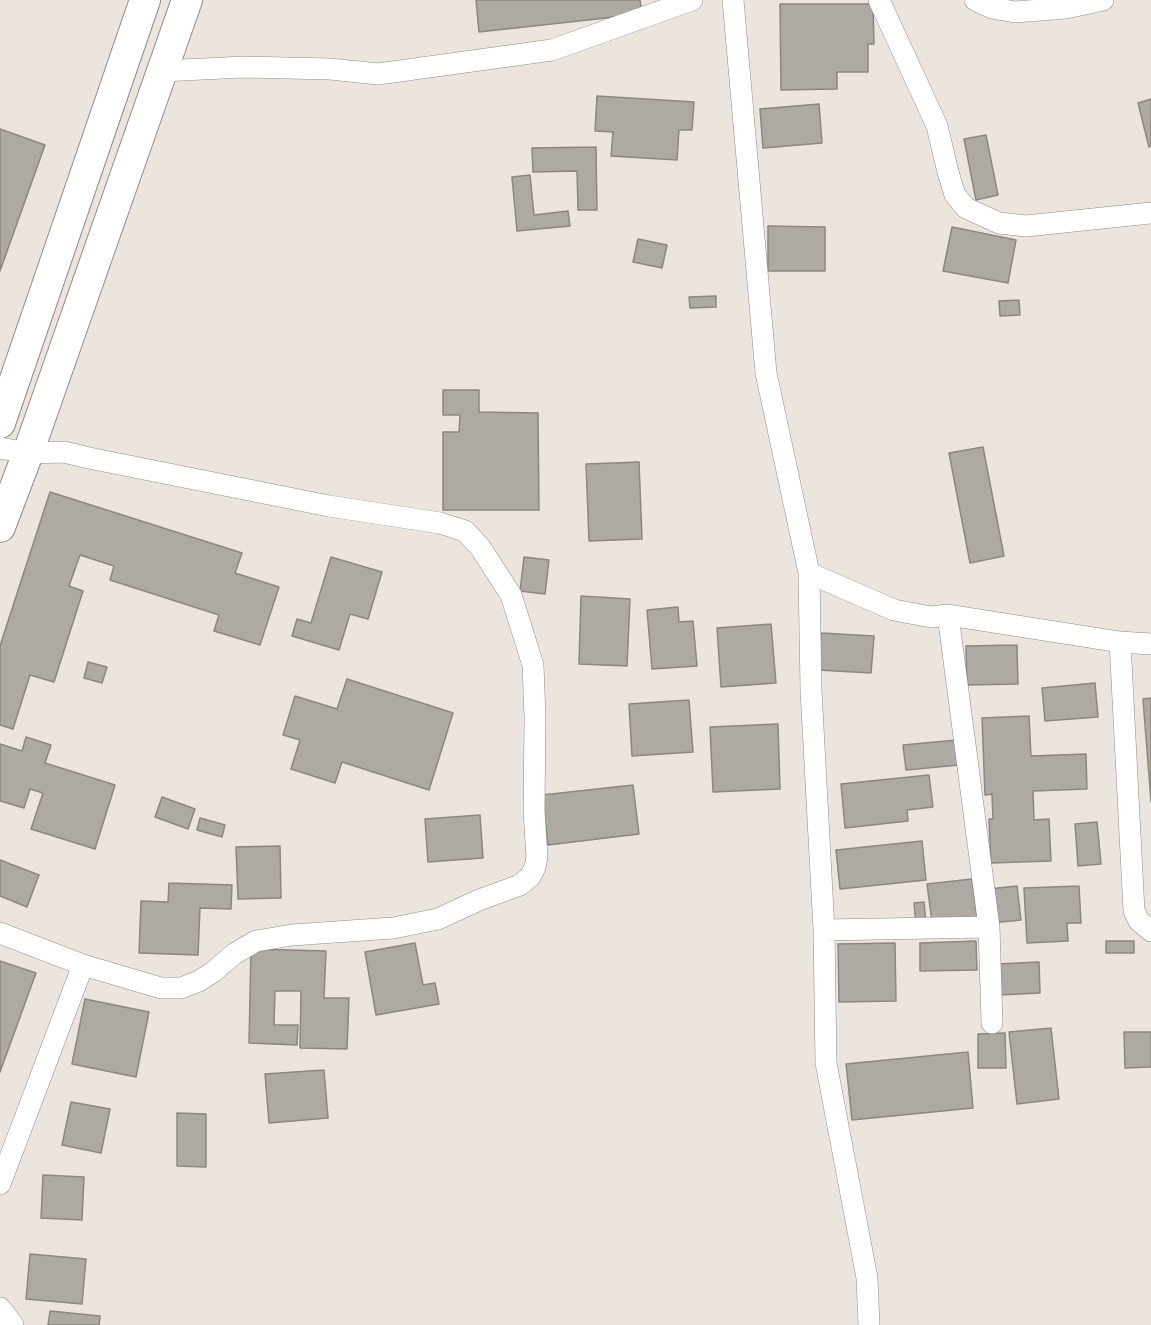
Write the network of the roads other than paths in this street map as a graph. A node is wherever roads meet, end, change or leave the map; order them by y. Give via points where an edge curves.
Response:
1 (145, 0) edge
2 (187, 0) edge
3 (692, 0) edge
4 (733, 0) edge
5 (879, 0) edge
6 (975, 0) edge
7 (1103, 0) edge
8 (123, 65) junction
9 (162, 71) junction
10 (1151, 213) edge
11 (0, 423) edge
12 (14, 451) edge
13 (0, 527) edge
14 (809, 573) junction
15 (948, 615) junction
16 (1120, 642) junction
17 (1151, 644) edge
18 (989, 927) junction
19 (824, 930) junction
20 (1151, 931) edge
21 (0, 933) edge
22 (83, 965) junction
23 (992, 1023) dead end
24 (0, 1184) edge
25 (0, 1308) edge
26 (13, 1325) edge
27 (869, 1325) edge

1 - 8 main road
2 - 9 main road
3 - 9 street via 552,50 378,74 244,67
4 - 14 street via 766,373
5 - 10 street via 937,126 955,195 966,208 999,223 1026,226
6 - 7 street via 1016,12
8 - 9 main road
8 - 11 main road
9 - 12 main road
12 - 13 main road
12 - 22 street via 64,452 329,506 440,523 465,531 511,595 533,665 537,856 530,877 520,885 438,919 393,928 256,941 206,977 181,988 161,988
14 - 15 street via 894,610 932,617
14 - 19 street
15 - 16 street
15 - 18 street
16 - 17 street
16 - 20 street via 1134,911 1138,921
18 - 19 street
18 - 23 street
19 - 27 street via 826,1063 867,1278
21 - 22 street
22 - 24 street
25 - 26 street

